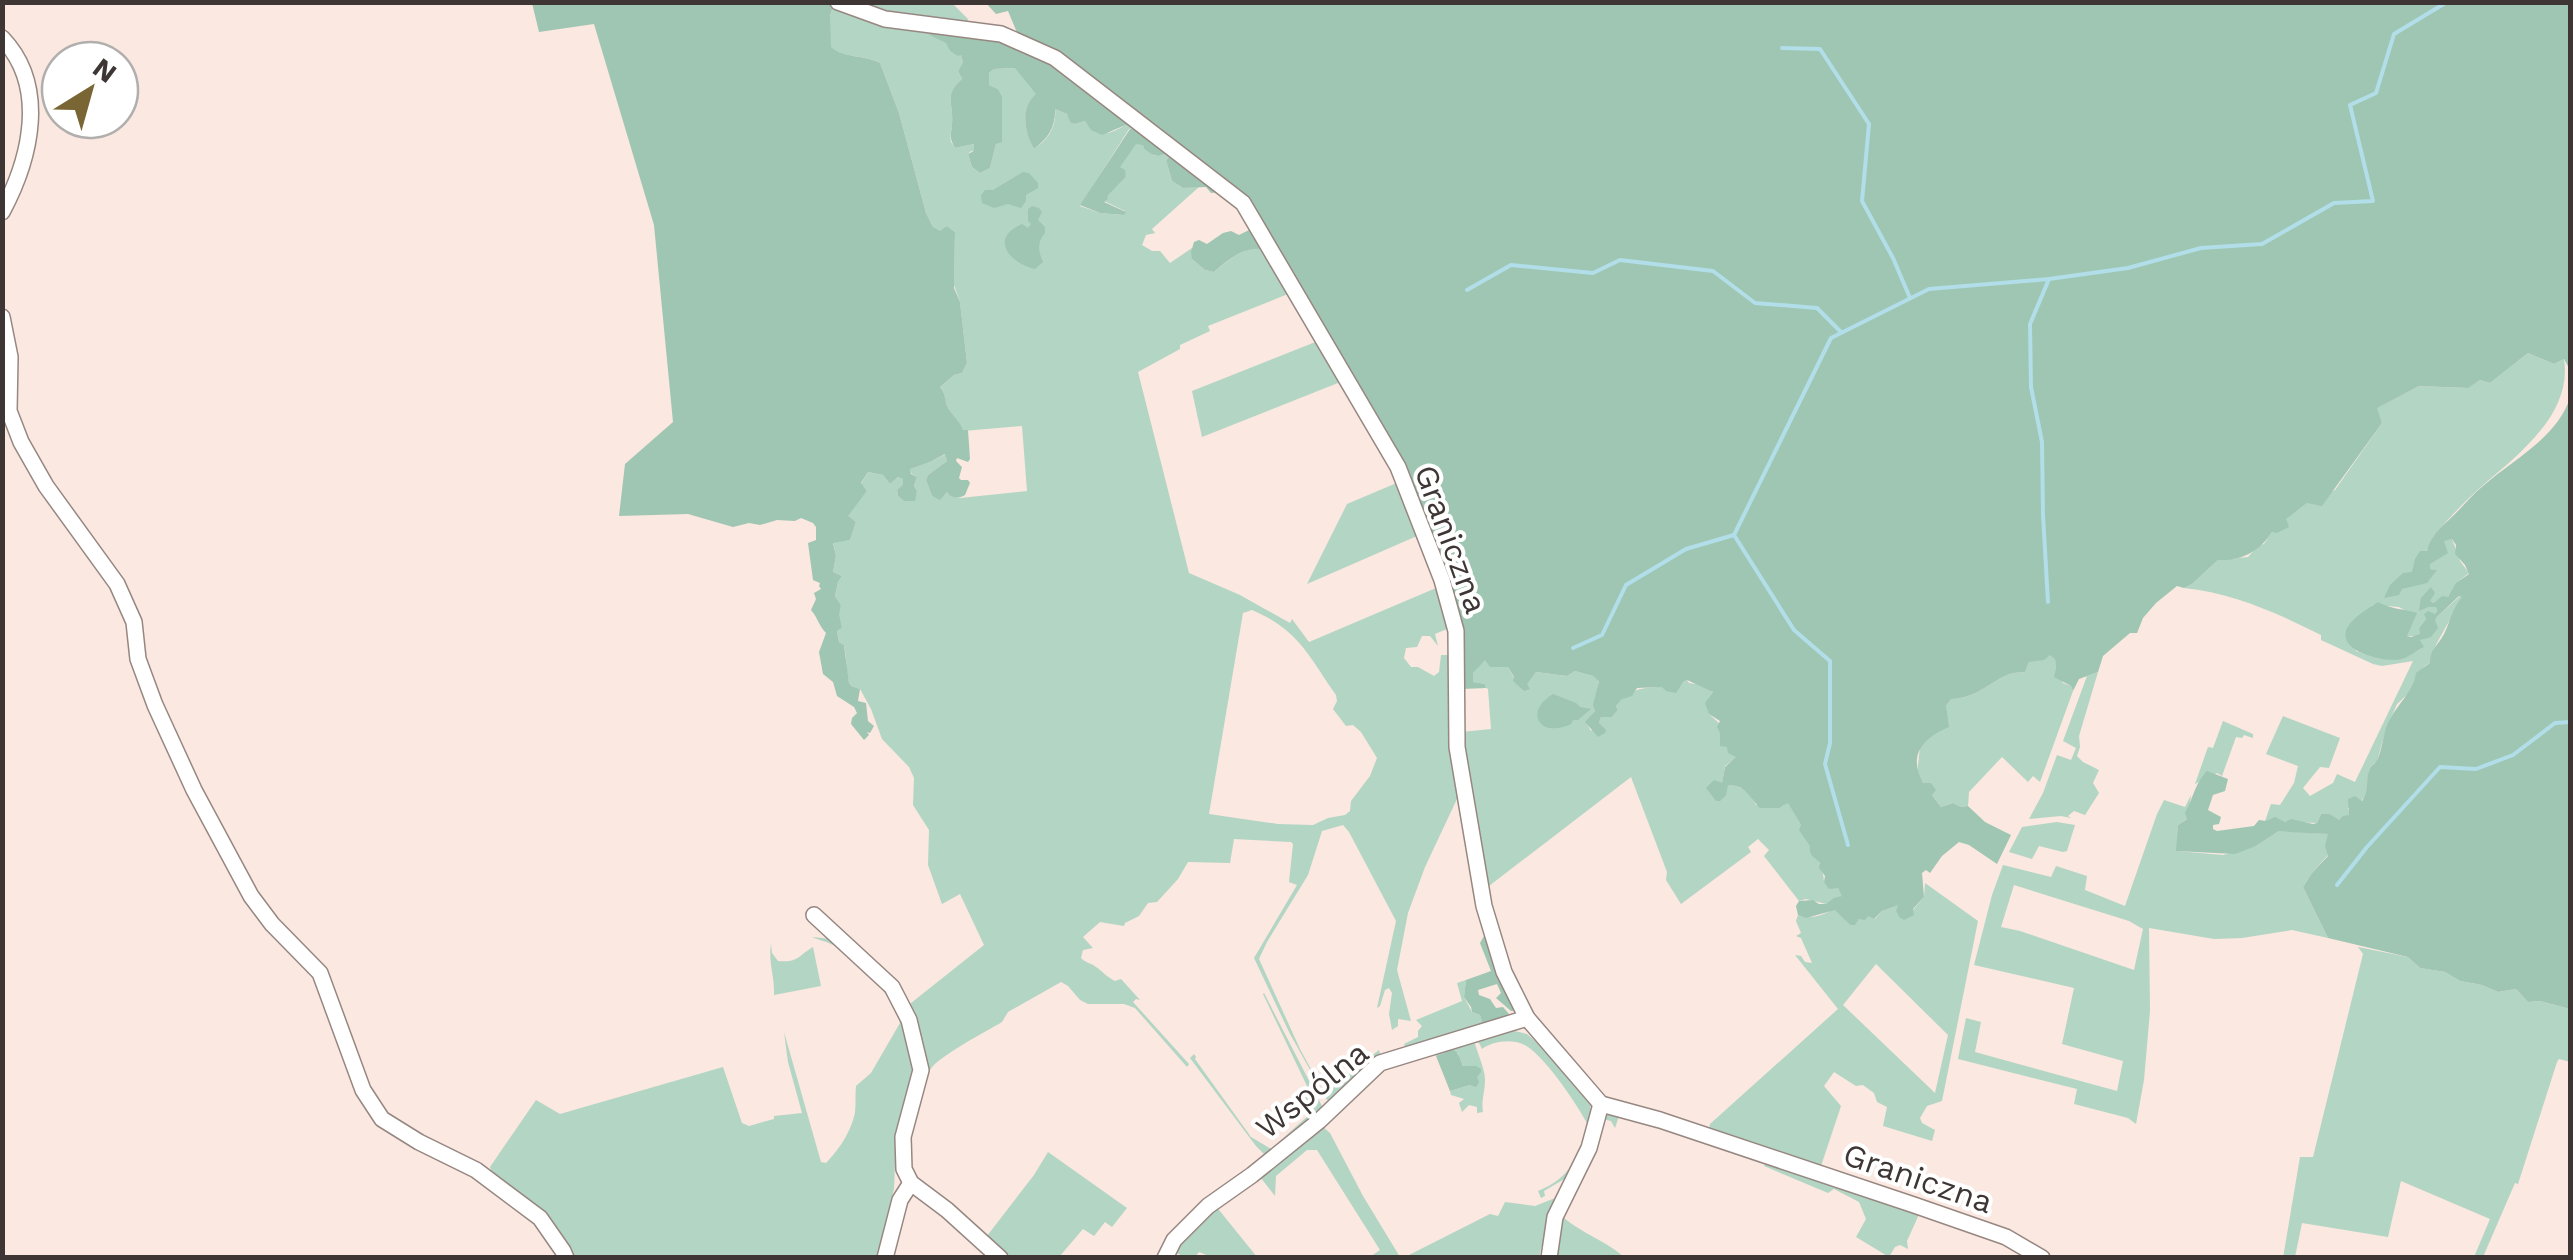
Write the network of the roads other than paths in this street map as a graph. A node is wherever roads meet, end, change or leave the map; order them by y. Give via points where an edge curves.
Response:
1 (838, 2) edge
2 (2, 38) edge
3 (2, 212) edge
4 (2, 317) edge
5 (814, 916) dead end
6 (1527, 1018) junction
7 (1601, 1104) junction
8 (911, 1184) junction
9 (566, 1258) edge
10 (885, 1258) edge
11 (1000, 1258) edge
12 (1165, 1258) edge
13 (1548, 1258) edge
14 (2042, 1258) edge

1 - 6 street, Graniczna via 885,19 1001,34 1054,58 1243,203 1398,467 1442,580 1456,631 1457,746 1484,906
2 - 3 street via 20,60 32,105 26,155
4 - 9 street via 10,357 9,412 21,442 118,584 134,622 138,659 194,790 252,896 320,973 363,1090 382,1119 476,1170 540,1218
5 - 8 street via 892,987 909,1020 921,1070 903,1138
6 - 7 street, Graniczna
6 - 12 street, Wspólna via 1380,1063 1319,1121 1208,1206
7 - 13 street via 1589,1148 1555,1217
7 - 14 street, Graniczna via 2006,1237
8 - 10 street via 900,1200
8 - 11 street

